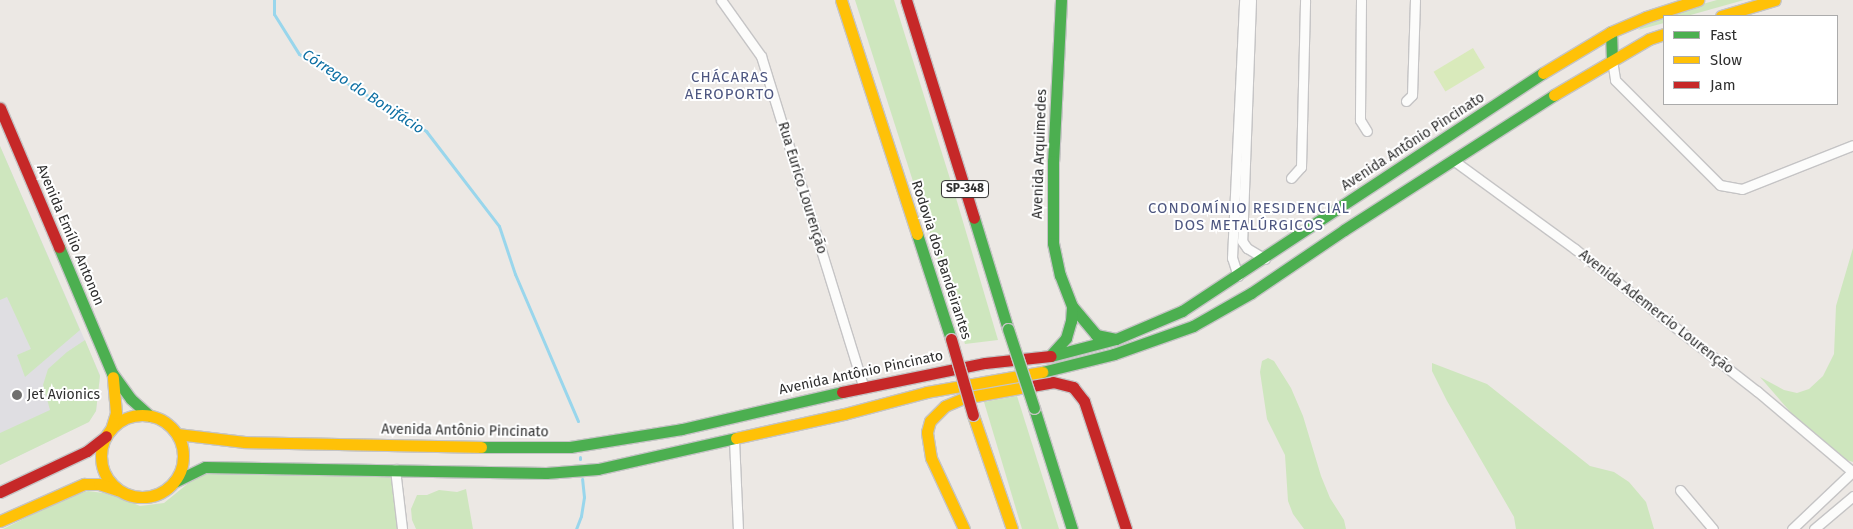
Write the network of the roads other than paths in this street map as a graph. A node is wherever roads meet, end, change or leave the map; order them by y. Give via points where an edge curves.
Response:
1 (721, 0) edge
2 (842, 0) edge
3 (906, 0) edge
4 (1061, 0) edge
5 (1244, 0) edge
6 (1251, 0) edge
7 (1305, 0) edge
8 (1361, 0) edge
9 (1415, 0) edge
10 (1698, 0) edge
11 (1776, 0) edge
12 (1724, 15) edge
13 (1611, 32) junction
14 (1663, 34) edge
15 (1612, 60) junction
16 (1542, 75) junction
17 (1406, 101) dead end
18 (1535, 107) junction
19 (0, 108) edge
20 (1367, 132) dead end
21 (1853, 145) edge
22 (1453, 160) junction
23 (1291, 178) dead end
24 (1264, 259) junction
25 (1238, 276) junction
26 (1273, 278) junction
27 (1072, 306) junction
28 (1116, 339) junction
29 (1050, 356) junction
30 (112, 373) junction
31 (863, 386) junction
32 (150, 416) junction
33 (712, 422) junction
34 (682, 429) junction
35 (109, 432) junction
36 (178, 434) junction
37 (734, 439) junction
38 (375, 445) junction
39 (616, 457) junction
40 (395, 470) junction
41 (1853, 472) edge
42 (1056, 480) junction
43 (174, 482) junction
44 (1680, 490) dead end
45 (0, 492) edge
46 (121, 492) junction
47 (1853, 496) edge
48 (0, 521) edge
49 (402, 529) edge
50 (738, 529) edge
51 (964, 529) edge
52 (1011, 529) edge
53 (1072, 529) edge
54 (1078, 529) edge
55 (1126, 529) edge
56 (1713, 529) edge
57 (1792, 529) edge
58 (1814, 529) edge

1 - 31 street, Rua Eurico Lourenção via 760,56
2 - 52 main road, Rodovia dos Bandeirantes, bridge
3 - 42 main road, SP-348, bridge
4 - 27 main road, Avenida Arquimedes via 1053,161 1053,242 1060,275
5 - 25 street via 1232,258
6 - 24 street via 1242,242
7 - 23 street via 1302,167
8 - 20 street via 1360,120
9 - 17 street via 1412,95
10 - 13 main road, Avenida Antônio Pincinato
11 - 12 main road
13 - 15 main road
13 - 16 main road, Avenida Antônio Pincinato
14 - 15 main road via 1648,39
15 - 18 main road
15 - 21 street via 1615,80 1720,185 1742,189
16 - 18 main road via 1548,85
16 - 24 main road, Avenida Antônio Pincinato
18 - 22 main road
19 - 30 main road, Avenida Emílio Antonon
22 - 26 main road
22 - 41 street, Avenida Ademercio Lourenção via 1575,249 1756,390
24 - 25 main road, Avenida Antônio Pincinato
25 - 26 main road via 1252,281
25 - 28 main road, Avenida Antônio Pincinato via 1182,311
26 - 37 main road via 1193,326 1114,354 1051,370 927,392
27 - 28 main road, Avenida Arquimedes via 1096,335
27 - 29 main road, Avenida Arquimedes via 1066,338
28 - 29 main road, Avenida Antônio Pincinato
29 - 31 main road, Avenida Antônio Pincinato via 985,363
30 - 32 main road, Avenida Antônio Pincinato via 131,399
30 - 35 main road via 116,413
31 - 33 main road, Avenida Antônio Pincinato
32 - 35 main road via 129,417
32 - 36 main road, Avenida Antônio Pincinato via 170,425
33 - 34 main road, Avenida Antônio Pincinato
33 - 37 main road via 728,430
34 - 38 main road, Avenida Antônio Pincinato via 570,447
34 - 39 main road via 667,438 620,448
35 - 45 main road via 87,450
35 - 46 main road via 102,447 101,460 104,472
36 - 38 main road, Avenida Antônio Pincinato via 245,442
36 - 43 main road via 184,459
37 - 39 main road
37 - 50 street
38 - 40 main road via 390,456
39 - 40 main road via 598,469 546,474
40 - 43 main road via 205,467
40 - 49 street
41 - 57 street
42 - 53 main road, SP-348
42 - 54 main road
43 - 46 main road via 160,493 144,497
44 - 56 street
46 - 48 main road via 99,484 84,484
47 - 58 street
51 - 55 main road via 931,458 927,432 930,421 940,409 964,398 1052,382 1072,387 1084,401

